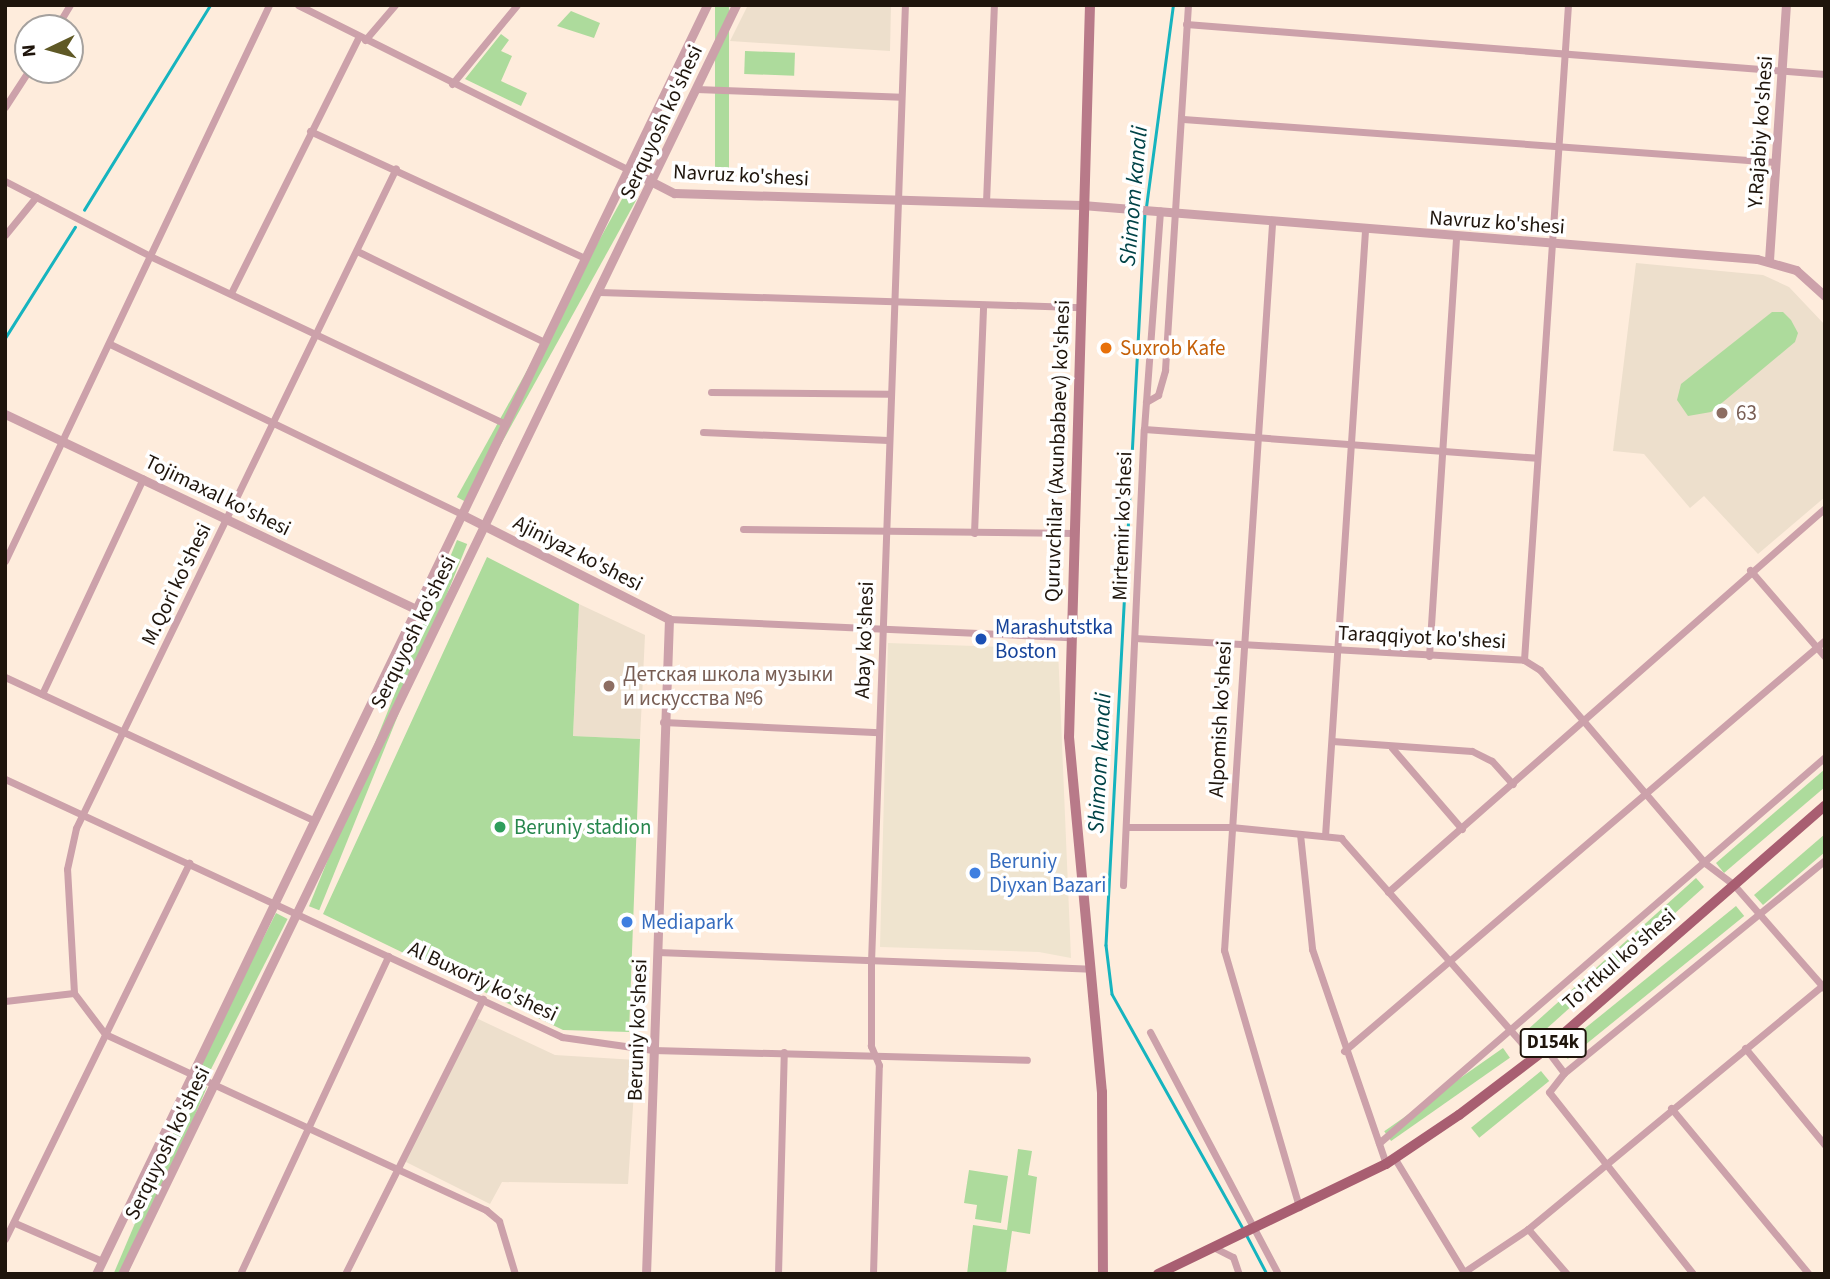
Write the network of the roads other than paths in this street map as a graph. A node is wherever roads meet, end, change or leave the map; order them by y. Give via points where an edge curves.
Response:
1 (270, 5) edge
2 (298, 5) edge
3 (395, 5) edge
4 (517, 5) edge
5 (707, 5) edge
6 (736, 5) edge
7 (905, 5) edge
8 (994, 5) edge
9 (1090, 5) edge
10 (1188, 5) edge
11 (1568, 5) edge
12 (1786, 5) edge
13 (1186, 24) junction
14 (362, 38) junction
15 (1564, 52) junction
16 (1782, 69) junction
17 (1825, 74) edge
18 (20, 84) edge
19 (452, 84) junction
20 (696, 89) junction
21 (901, 97) junction
22 (5, 107) edge
23 (1183, 119) junction
24 (310, 131) junction
25 (1556, 145) junction
26 (1775, 162) junction
27 (396, 168) junction
28 (627, 169) junction
29 (5, 181) edge
30 (651, 184) junction
31 (36, 197) junction
32 (898, 198) junction
33 (986, 202) junction
34 (1082, 205) junction
35 (1158, 211) junction
36 (1178, 213) junction
37 (1272, 224) junction
38 (1366, 230) junction
39 (5, 234) edge
40 (1456, 237) junction
41 (1549, 244) junction
42 (358, 251) junction
43 (149, 257) junction
44 (584, 258) junction
45 (1769, 260) junction
46 (599, 292) junction
47 (231, 293) junction
48 (1825, 296) edge
49 (892, 302) junction
50 (983, 304) junction
51 (1082, 307) junction
52 (316, 334) junction
53 (544, 342) junction
54 (110, 344) junction
55 (711, 392) dead end
56 (889, 394) junction
57 (1146, 402) junction
58 (5, 414) edge
59 (274, 424) junction
60 (505, 424) junction
61 (1144, 429) junction
62 (703, 432) dead end
63 (1257, 434) junction
64 (63, 440) junction
65 (888, 440) junction
66 (1350, 442) junction
67 (1443, 450) junction
68 (1537, 458) junction
69 (144, 478) junction
70 (1825, 508) edge
71 (463, 515) junction
72 (227, 520) junction
73 (483, 525) junction
74 (743, 529) dead end
75 (885, 533) junction
76 (974, 533) junction
77 (1075, 533) junction
78 (5, 561) edge
79 (1750, 570) junction
80 (416, 609) junction
81 (669, 619) junction
82 (883, 631) junction
83 (1070, 636) junction
84 (1135, 638) junction
85 (1825, 640) edge
86 (1242, 642) junction
87 (1816, 647) junction
88 (1338, 650) junction
89 (1429, 656) junction
90 (1825, 657) edge
91 (1524, 660) junction
92 (5, 677) edge
93 (42, 694) junction
94 (663, 722) junction
95 (1583, 723) junction
96 (122, 732) junction
97 (879, 732) junction
98 (1332, 741) junction
99 (1392, 748) junction
100 (1825, 757) edge
101 (5, 779) edge
102 (1513, 784) junction
103 (1645, 794) junction
104 (1825, 806) edge
105 (83, 813) junction
106 (313, 820) junction
107 (1126, 827) junction
108 (1231, 827) junction
109 (1462, 829) junction
110 (1300, 834) junction
111 (1325, 836) junction
112 (1825, 860) edge
113 (189, 863) junction
114 (1705, 863) junction
115 (1123, 885) dead end
116 (1734, 885) junction
117 (1388, 892) junction
118 (272, 903) junction
119 (297, 914) junction
120 (1759, 914) junction
121 (657, 952) junction
122 (388, 956) junction
123 (871, 962) junction
124 (1452, 962) junction
125 (1090, 968) junction
126 (1824, 986) edge
127 (74, 993) junction
128 (484, 999) junction
129 (5, 1001) edge
130 (1512, 1030) junction
131 (1150, 1032) dead end
132 (105, 1034) junction
133 (1745, 1048) junction
134 (1546, 1049) junction
135 (653, 1050) junction
136 (1344, 1051) junction
137 (784, 1052) junction
138 (879, 1056) junction
139 (1535, 1058) junction
140 (1027, 1060) dead end
141 (1564, 1073) junction
142 (194, 1074) junction
143 (216, 1084) junction
144 (1671, 1108) junction
145 (312, 1129) junction
146 (1379, 1143) junction
147 (1825, 1145) edge
148 (1391, 1161) junction
149 (1605, 1166) junction
150 (396, 1170) junction
151 (1299, 1207) junction
152 (15, 1223) junction
153 (1528, 1229) junction
154 (1249, 1230) junction
155 (5, 1239) edge
156 (1213, 1247) junction
157 (102, 1261) junction
158 (124, 1273) edge
159 (1465, 1273) edge
160 (96, 1274) edge
161 (240, 1274) edge
162 (345, 1274) edge
163 (515, 1274) edge
164 (646, 1274) edge
165 (778, 1274) edge
166 (873, 1274) edge
167 (1103, 1274) edge
168 (1158, 1274) edge
169 (1239, 1274) edge
170 (1278, 1274) edge
171 (1567, 1274) edge
172 (1693, 1274) edge
173 (1809, 1274) edge

1 - 43 street
2 - 14 street, Navruz ko'shesi
3 - 14 street
4 - 19 street
5 - 28 street, Serquyosh ko'shesi
6 - 20 street, Serquyosh ko'shesi
7 - 21 street, Abay ko'shesi
8 - 33 street
9 - 34 main road, Quruvchilar (Axunbabaev) ko'shesi
10 - 13 street
11 - 15 street
12 - 16 street, Y.Rajabiy ko'shesi
13 - 15 street
13 - 23 street
14 - 19 street, Navruz ko'shesi
14 - 24 street
15 - 16 street
15 - 25 street
16 - 17 street
16 - 26 street, Y.Rajabiy ko'shesi
18 - 22 street
19 - 28 street, Navruz ko'shesi
20 - 21 street
20 - 30 street, Serquyosh ko'shesi
21 - 32 street, Abay ko'shesi
23 - 25 street
23 - 36 street
24 - 27 street
24 - 47 street
25 - 26 street
25 - 41 street
26 - 45 street, Y.Rajabiy ko'shesi
27 - 42 street, M.Qori ko'shesi
27 - 44 street
28 - 30 street, Navruz ko'shesi
28 - 44 street, Serquyosh ko'shesi
29 - 31 street
30 - 32 street, Navruz ko'shesi via 674,192
30 - 46 street, Serquyosh ko'shesi
31 - 39 street
31 - 43 street
32 - 33 street, Navruz ko'shesi
32 - 49 street, Abay ko'shesi
33 - 34 street, Navruz ko'shesi
34 - 35 street, Navruz ko'shesi
34 - 51 main road, Quruvchilar (Axunbabaev) ko'shesi
35 - 36 street, Navruz ko'shesi
35 - 57 street, Mirtemir ko'shesi
36 - 37 street, Navruz ko'shesi
36 - 57 street via 1162,388
37 - 38 street, Navruz ko'shesi
37 - 63 street, Alpomish ko'shesi
38 - 40 street, Navruz ko'shesi
38 - 66 street
40 - 41 street, Navruz ko'shesi
40 - 67 street
41 - 45 street, Navruz ko'shesi
41 - 68 street
42 - 52 street, M.Qori ko'shesi
42 - 53 street
43 - 47 street
43 - 54 street
44 - 53 street, Serquyosh ko'shesi
45 - 48 street, Navruz ko'shesi via 1796,270
46 - 49 street
46 - 73 street, Serquyosh ko'shesi
47 - 52 street
49 - 50 street
49 - 56 street, Abay ko'shesi
50 - 51 street
50 - 76 street
51 - 77 main road, Quruvchilar (Axunbabaev) ko'shesi
52 - 59 street, M.Qori ko'shesi
52 - 60 street
53 - 60 street, Serquyosh ko'shesi
54 - 59 street, Ajiniyaz ko'shesi
54 - 64 street
55 - 56 street
56 - 65 street, Abay ko'shesi
57 - 61 street, Mirtemir ko'shesi
58 - 64 street, Tojimaxal ko'shesi
59 - 71 street, Ajiniyaz ko'shesi
59 - 72 street, M.Qori ko'shesi
60 - 71 street, Serquyosh ko'shesi
61 - 63 street
61 - 84 street, Mirtemir ko'shesi
62 - 65 street
63 - 66 street
63 - 86 street, Alpomish ko'shesi
64 - 69 street, Tojimaxal ko'shesi
64 - 78 street
65 - 75 street, Abay ko'shesi
66 - 67 street
66 - 88 street
67 - 68 street
67 - 89 street
68 - 91 street
69 - 72 street, Tojimaxal ko'shesi
69 - 93 street
70 - 79 street
71 - 73 street, Ajiniyaz ko'shesi
71 - 80 street, Serquyosh ko'shesi
72 - 80 street, Tojimaxal ko'shesi
72 - 96 street, M.Qori ko'shesi
73 - 81 street, Ajiniyaz ko'shesi
73 - 119 street, Serquyosh ko'shesi
74 - 75 street
75 - 76 street
75 - 82 street, Abay ko'shesi
76 - 77 street
77 - 83 main road, Quruvchilar (Axunbabaev) ko'shesi
79 - 87 street
79 - 95 street
80 - 106 street, Serquyosh ko'shesi
81 - 82 street, Ajiniyaz ko'shesi
81 - 94 street, Beruniy ko'shesi
82 - 83 street, Ajiniyaz ko'shesi
82 - 97 street, Abay ko'shesi
83 - 125 main road, Quruvchilar (Axunbabaev) ko'shesi via 1069,737
84 - 86 street, Taraqqiyot ko'shesi
84 - 107 street, Mirtemir ko'shesi
85 - 87 street
86 - 88 street, Taraqqiyot ko'shesi
86 - 108 street, Alpomish ko'shesi
87 - 90 street
87 - 103 street
88 - 89 street, Taraqqiyot ko'shesi
88 - 98 street
89 - 91 street, Taraqqiyot ko'shesi
91 - 95 street, Taraqqiyot ko'shesi
92 - 93 street
93 - 96 street
94 - 97 street
94 - 121 street, Beruniy ko'shesi
95 - 102 street
95 - 103 street, Taraqqiyot ko'shesi
96 - 105 street, M.Qori ko'shesi
96 - 106 street
97 - 123 street, Abay ko'shesi
98 - 99 street
98 - 111 street
99 - 102 street via 1472,751 1492,761
99 - 109 street
100 - 114 street
101 - 105 street, Al Buxoriy ko'shesi
102 - 109 street
103 - 114 street, Taraqqiyot ko'shesi
103 - 124 street
104 - 116 main road, To'rtkul ko'shesi / D154k
105 - 113 street, Al Buxoriy ko'shesi
105 - 127 street, M.Qori ko'shesi via 70,845 68,869
106 - 118 street, Serquyosh ko'shesi
107 - 108 street
107 - 115 street, Mirtemir ko'shesi
108 - 110 street
108 - 151 street, Alpomish ko'shesi via 1224,950
109 - 117 street
110 - 111 street
110 - 136 street via 1312,949
111 - 117 street via 1341,838
112 - 120 street
113 - 118 street, Al Buxoriy ko'shesi
113 - 132 street
114 - 116 street, Taraqqiyot ko'shesi
114 - 130 street
116 - 120 street, Taraqqiyot ko'shesi
116 - 134 main road, To'rtkul ko'shesi / D154k
117 - 124 street
118 - 119 street, Al Buxoriy ko'shesi
118 - 142 street, Serquyosh ko'shesi
119 - 122 street, Al Buxoriy ko'shesi
119 - 143 street, Serquyosh ko'shesi
120 - 126 street, Taraqqiyot ko'shesi
120 - 141 street
121 - 123 street
121 - 135 street, Beruniy ko'shesi
122 - 128 street, Al Buxoriy ko'shesi
122 - 145 street
123 - 125 street
123 - 138 street, Abay ko'shesi via 871,1046
124 - 130 street
124 - 136 street
125 - 167 main road, Quruvchilar (Axunbabaev) ko'shesi via 1102,1092
126 - 133 street
127 - 129 street
127 - 132 street
128 - 135 street, Al Buxoriy ko'shesi via 562,1037
128 - 150 street
130 - 139 street
130 - 146 street
131 - 154 street
132 - 142 street
132 - 152 street
133 - 144 street
133 - 147 street
134 - 139 main road, To'rtkul ko'shesi / D154k
134 - 141 street
135 - 137 street, Al Buxoriy ko'shesi
135 - 164 street, Beruniy ko'shesi
136 - 146 street
137 - 138 street, Al Buxoriy ko'shesi
137 - 165 street
138 - 140 street, Al Buxoriy ko'shesi
138 - 166 street, Abay ko'shesi
139 - 148 main road, To'rtkul ko'shesi / D154k
141 - 149 street via 1549,1092
142 - 143 street
142 - 157 street, Serquyosh ko'shesi
143 - 145 street
143 - 158 street, Serquyosh ko'shesi
144 - 149 street
144 - 173 street
145 - 150 street
145 - 161 street
146 - 148 street
148 - 151 main road, To'rtkul ko'shesi / D154k
148 - 159 street
149 - 153 street
149 - 172 street
150 - 162 street
150 - 163 street via 492,1216
151 - 154 main road, To'rtkul ko'shesi / D154k
152 - 155 street
152 - 157 street
153 - 159 street
153 - 171 street
154 - 156 main road, D154k
154 - 170 street
156 - 168 main road, D154k
156 - 169 street via 1233,1257
157 - 160 street, Serquyosh ko'shesi

